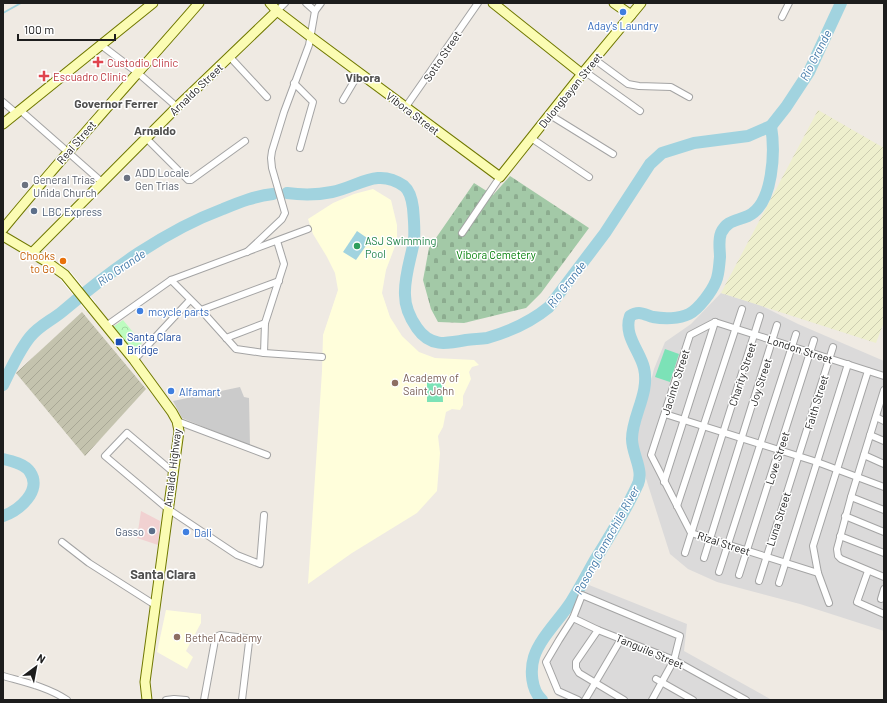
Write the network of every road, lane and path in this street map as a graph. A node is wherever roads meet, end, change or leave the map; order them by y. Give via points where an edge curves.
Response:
1 (153, 3) edge
2 (199, 3) edge
3 (270, 3) edge
4 (285, 3) edge
5 (306, 3) edge
6 (321, 3) edge
7 (478, 3) edge
8 (493, 3) edge
9 (614, 3) edge
10 (641, 3) edge
11 (789, 3) edge
12 (277, 11) junction
13 (315, 11) junction
14 (631, 15) junction
15 (782, 17) dead end
16 (311, 37) junction
17 (101, 45) junction
18 (229, 56) junction
19 (594, 59) junction
20 (138, 73) junction
21 (359, 73) junction
22 (583, 73) junction
23 (294, 83) junction
24 (689, 96) dead end
25 (267, 97) dead end
26 (343, 100) dead end
27 (3, 102) edge
28 (177, 106) junction
29 (405, 108) junction
30 (640, 111) dead end
31 (18, 112) junction
32 (550, 114) junction
33 (3, 124) edge
34 (146, 138) junction
35 (531, 138) junction
36 (245, 141) dead end
37 (300, 148) dead end
38 (67, 152) junction
39 (613, 154) dead end
40 (589, 177) dead end
41 (500, 178) junction
42 (103, 182) junction
43 (3, 229) edge
44 (308, 229) dead end
45 (462, 233) dead end
46 (3, 236) edge
47 (277, 241) junction
48 (247, 252) junction
49 (32, 253) junction
50 (171, 280) junction
51 (279, 281) junction
52 (190, 300) junction
53 (742, 309) dead end
54 (201, 310) junction
55 (760, 316) dead end
56 (715, 322) junction
57 (265, 323) junction
58 (777, 325) dead end
59 (106, 326) junction
60 (735, 328) junction
61 (755, 334) junction
62 (796, 334) dead end
63 (226, 338) junction
64 (773, 340) junction
65 (814, 340) dead end
66 (792, 346) junction
67 (833, 347) dead end
68 (810, 352) junction
69 (264, 353) junction
70 (322, 357) dead end
71 (830, 358) junction
72 (134, 360) junction
73 (848, 364) junction
74 (868, 371) junction
75 (884, 376) edge
76 (884, 390) edge
77 (883, 398) edge
78 (664, 414) junction
79 (876, 417) junction
80 (684, 420) junction
81 (177, 421) junction
82 (884, 421) edge
83 (703, 426) junction
84 (723, 432) junction
85 (870, 435) junction
86 (742, 438) junction
87 (884, 441) edge
88 (760, 444) junction
89 (779, 450) junction
90 (267, 454) dead end
91 (651, 455) joint
92 (864, 455) junction
93 (799, 457) junction
94 (817, 462) junction
95 (884, 464) edge
96 (837, 469) junction
97 (173, 472) junction
98 (857, 476) junction
99 (664, 482) junction
100 (884, 487) edge
101 (851, 497) junction
102 (677, 506) junction
103 (168, 509) junction
104 (884, 510) edge
105 (264, 515) dead end
106 (845, 516) junction
107 (884, 532) edge
108 (691, 533) junction
109 (840, 536) junction
110 (710, 539) junction
111 (62, 542) dead end
112 (728, 545) junction
113 (747, 551) junction
114 (685, 553) dead end
115 (884, 553) edge
116 (766, 557) junction
117 (704, 558) dead end
118 (785, 563) junction
119 (868, 570) junction
120 (719, 572) dead end
121 (818, 573) junction
122 (740, 575) dead end
123 (884, 577) edge
124 (759, 581) dead end
125 (779, 583) dead end
126 (884, 589) edge
127 (881, 599) dead end
128 (829, 602) dead end
129 (155, 605) junction
130 (884, 614) edge
131 (573, 618) junction
132 (598, 630) junction
133 (621, 639) junction
134 (674, 660) junction
135 (3, 676) edge
136 (659, 681) junction
137 (595, 682) junction
138 (684, 698) edge
139 (67, 700) edge
140 (147, 700) edge
141 (166, 700) edge
142 (174, 700) edge
143 (186, 700) edge
144 (204, 700) edge
145 (242, 700) edge
146 (578, 700) edge
147 (585, 700) edge
148 (624, 700) edge
149 (652, 700) edge
150 (693, 700) edge
151 (746, 700) edge

1 - 17 main road
2 - 20 main road, Real Street
3 - 12 main road, Vibora Street
4 - 12 street
5 - 13 street
6 - 13 street
7 - 29 street, Sotto Street
8 - 22 main road
9 - 14 main road
10 - 14 main road, Dulongbayan Street
11 - 15 street
12 - 16 main road, Vibora Street
12 - 18 main road, Arnaldo Street
13 - 16 street
14 - 19 main road, Dulongbayan Street
16 - 21 main road, Vibora Street
16 - 23 street
17 - 20 street
17 - 31 main road
18 - 25 street
18 - 28 main road, Arnaldo Street
19 - 22 main road, Dulongbayan Street
19 - 24 street via 628,84 671,87
20 - 28 street
20 - 38 main road, Real Street
21 - 26 street
21 - 29 main road, Vibora Street
22 - 30 street
22 - 32 main road, Dulongbayan Street
23 - 37 street via 313,102
23 - 48 street via 275,137 271,158 285,213 282,219
27 - 31 street
28 - 34 main road, Arnaldo Street
29 - 41 main road, Vibora Street
31 - 33 main road
31 - 38 street
32 - 35 main road, Dulongbayan Street
32 - 39 street
34 - 36 street via 188,180
34 - 42 main road, Arnaldo Street
35 - 40 street
35 - 41 main road, Dulongbayan Street
38 - 42 street
38 - 43 main road, Real Street
41 - 45 street
42 - 49 main road, Arnaldo Street
44 - 47 street
46 - 49 main road, Arnaldo Highway
47 - 48 street
47 - 51 street via 284,264
48 - 50 street
49 - 59 main road, Arnaldo Highway via 66,275
50 - 52 street
50 - 59 street
51 - 54 street
51 - 57 street
52 - 54 street
52 - 72 street
53 - 60 street
54 - 63 street
55 - 61 street, Charity Street
56 - 60 street, London Street
56 - 78 street, Jacinto Street via 690,335
56 - 80 street
57 - 63 street
57 - 69 street
58 - 64 street, Joy Street
59 - 72 main road, Arnaldo Highway
60 - 61 street, London Street
60 - 83 street
61 - 64 street, London Street
61 - 84 street, Charity Street
62 - 66 street
63 - 69 street via 236,349
64 - 66 street, London Street
64 - 86 street, Joy Street
65 - 68 street, Love Street
66 - 68 street, London Street
66 - 88 street
67 - 71 street, Faith Street
68 - 71 street, London Street
68 - 89 street, Love Street
69 - 70 street
71 - 73 street, London Street
71 - 93 street, Faith Street
72 - 81 main road, Arnaldo Highway
73 - 74 street, London Street
73 - 94 street
74 - 75 street, London Street
74 - 96 street
76 - 77 street
77 - 79 street
78 - 80 street
78 - 91 street, Jacinto Street
79 - 82 street
79 - 85 street
80 - 83 street
80 - 99 street
81 - 90 street
81 - 97 main road, Arnaldo Highway
83 - 84 street
83 - 102 street
84 - 86 street
84 - 108 street, Charity Street
85 - 87 street
85 - 92 street
86 - 88 street
86 - 110 street, Joy Street
88 - 89 street
88 - 112 street
89 - 93 street
89 - 113 street, Love Street
91 - 99 street, Rizal Street
92 - 95 street
92 - 98 street
93 - 94 street
93 - 116 street, Luna Street
94 - 96 street
94 - 118 street
96 - 98 street
96 - 121 street via 813,546
97 - 103 main road, Arnaldo Highway
97 - 103 street via 127,433 105,456
98 - 100 street
98 - 101 street
99 - 102 street, Rizal Street
101 - 104 street
101 - 106 street
102 - 108 street, Rizal Street
103 - 105 street via 237,555 260,564
103 - 129 main road, Arnaldo Highway
106 - 107 street
106 - 109 street
108 - 110 street, Rizal Street
108 - 114 street, Charity Street
109 - 115 street
109 - 119 street via 838,556
110 - 112 street, Rizal Street
110 - 117 street, Joy Street
111 - 129 street via 89,563
112 - 113 street, Rizal Street
112 - 120 street
113 - 116 street, Rizal Street
113 - 122 street, Love Street
116 - 118 street, Rizal Street
116 - 124 street, Luna Street
118 - 121 street, Rizal Street
118 - 125 street
119 - 123 street
119 - 130 street via 857,602
121 - 128 street
126 - 127 street
129 - 140 main road, Arnaldo Highway via 145,682
131 - 132 street, Tanguile Street
131 - 134 street via 582,595 680,636
131 - 146 street via 546,662 558,691
132 - 133 street, Tanguile Street
132 - 137 street via 576,662 578,673
133 - 134 street, Tanguile Street
133 - 137 street
134 - 136 street
134 - 151 street, Tanguile Street
135 - 139 street via 34,685
136 - 138 street
136 - 149 street
137 - 147 street
137 - 148 street
138 - 150 street
141 - 142 street
142 - 143 street
144 - 145 street via 215,640 220,635 246,638 249,642

